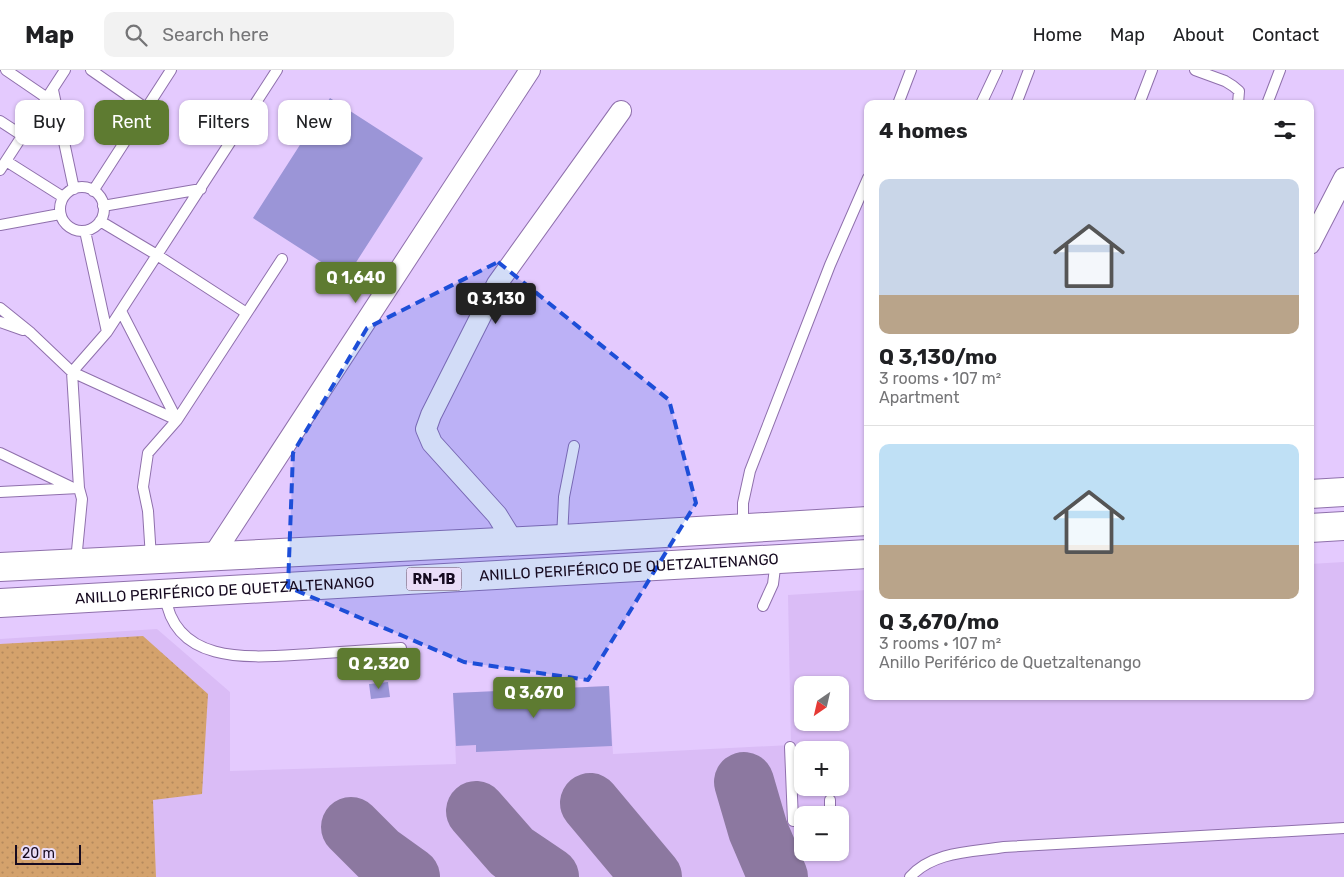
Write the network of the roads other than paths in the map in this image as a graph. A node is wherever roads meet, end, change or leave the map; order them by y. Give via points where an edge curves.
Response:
1 (6, 70) edge
2 (65, 70) edge
3 (91, 70) edge
4 (171, 70) edge
5 (277, 70) edge
6 (530, 70) edge
7 (911, 70) edge
8 (997, 70) edge
9 (1029, 70) edge
10 (1152, 70) edge
11 (1195, 70) edge
12 (1280, 70) edge
13 (50, 94) junction
14 (46, 100) edge
15 (134, 100) edge
16 (153, 100) edge
17 (900, 100) edge
18 (983, 100) edge
19 (1018, 100) edge
20 (1141, 100) edge
21 (1238, 100) edge
22 (1269, 100) edge
23 (621, 111) dead end
24 (0, 121) edge
25 (15, 131) edge
26 (17, 145) edge
27 (123, 145) edge
28 (6, 161) junction
29 (0, 170) edge
30 (1344, 178) edge
31 (864, 187) edge
32 (74, 188) junction
33 (201, 189) junction
34 (93, 191) junction
35 (63, 197) junction
36 (103, 206) junction
37 (60, 214) junction
38 (100, 221) junction
39 (0, 225) edge
40 (85, 231) junction
41 (1314, 236) edge
42 (157, 255) junction
43 (282, 259) dead end
44 (0, 308) edge
45 (121, 311) junction
46 (245, 312) junction
47 (0, 322) edge
48 (107, 332) junction
49 (31, 333) junction
50 (72, 372) junction
51 (177, 420) junction
52 (574, 446) dead end
53 (0, 453) edge
54 (75, 488) junction
55 (0, 492) edge
56 (1344, 492) edge
57 (1314, 494) edge
58 (864, 521) edge
59 (1344, 526) edge
60 (743, 528) junction
61 (1314, 528) edge
62 (562, 539) junction
63 (514, 540) junction
64 (864, 554) edge
65 (212, 557) junction
66 (151, 559) junction
67 (776, 559) junction
68 (76, 562) junction
69 (0, 567) edge
70 (165, 594) junction
71 (0, 603) edge
72 (763, 606) dead end
73 (401, 648) dead end
74 (790, 747) dead end
75 (830, 800) dead end
76 (830, 806) edge
77 (794, 821) edge
78 (1344, 828) edge
79 (910, 877) edge

1 - 13 lane
2 - 13 lane
3 - 15 lane
4 - 16 lane
5 - 33 lane
6 - 65 street
7 - 17 lane
8 - 18 lane
9 - 19 lane
10 - 20 lane
11 - 21 lane via 1233,86 1239,91
12 - 22 lane
13 - 14 lane
13 - 32 lane
23 - 63 street via 496,284 426,429 432,442 498,516
24 - 25 lane
26 - 28 lane
27 - 34 lane
28 - 29 lane
28 - 35 lane
30 - 41 street
31 - 60 lane via 830,264 750,471 743,502
32 - 34 lane
32 - 35 lane
33 - 36 lane
33 - 42 lane
34 - 36 lane
35 - 37 lane
36 - 38 lane
37 - 39 lane
37 - 40 lane via 72,229
38 - 40 lane
38 - 42 lane
40 - 48 lane
42 - 45 lane
42 - 46 lane
43 - 46 lane
44 - 49 lane
45 - 48 lane
45 - 51 lane
46 - 51 lane
47 - 49 lane
48 - 50 lane
49 - 50 lane
50 - 51 lane
50 - 54 lane
51 - 66 lane via 148,453 143,487
52 - 62 lane via 564,497
53 - 54 lane
54 - 55 lane
54 - 68 lane via 82,499
56 - 57 highway
58 - 60 highway, RN-1B
59 - 61 highway
60 - 62 highway, RN-1B
62 - 63 highway, RN-1B
63 - 65 highway, RN-1B
64 - 67 highway, ANILLO PERIFÉRICO DE QUETZALTENANGO / RN-1B
65 - 66 highway, RN-1B
66 - 68 highway, RN-1B
67 - 70 highway, ANILLO PERIFÉRICO DE QUETZALTENANGO / RN-1B
67 - 72 lane via 774,584
68 - 69 highway, RN-1B
70 - 71 highway, ANILLO PERIFÉRICO DE QUETZALTENANGO / RN-1B
70 - 73 lane via 176,626 191,640 219,654 251,657
74 - 77 lane
75 - 76 lane
78 - 79 lane via 1004,847 932,860

